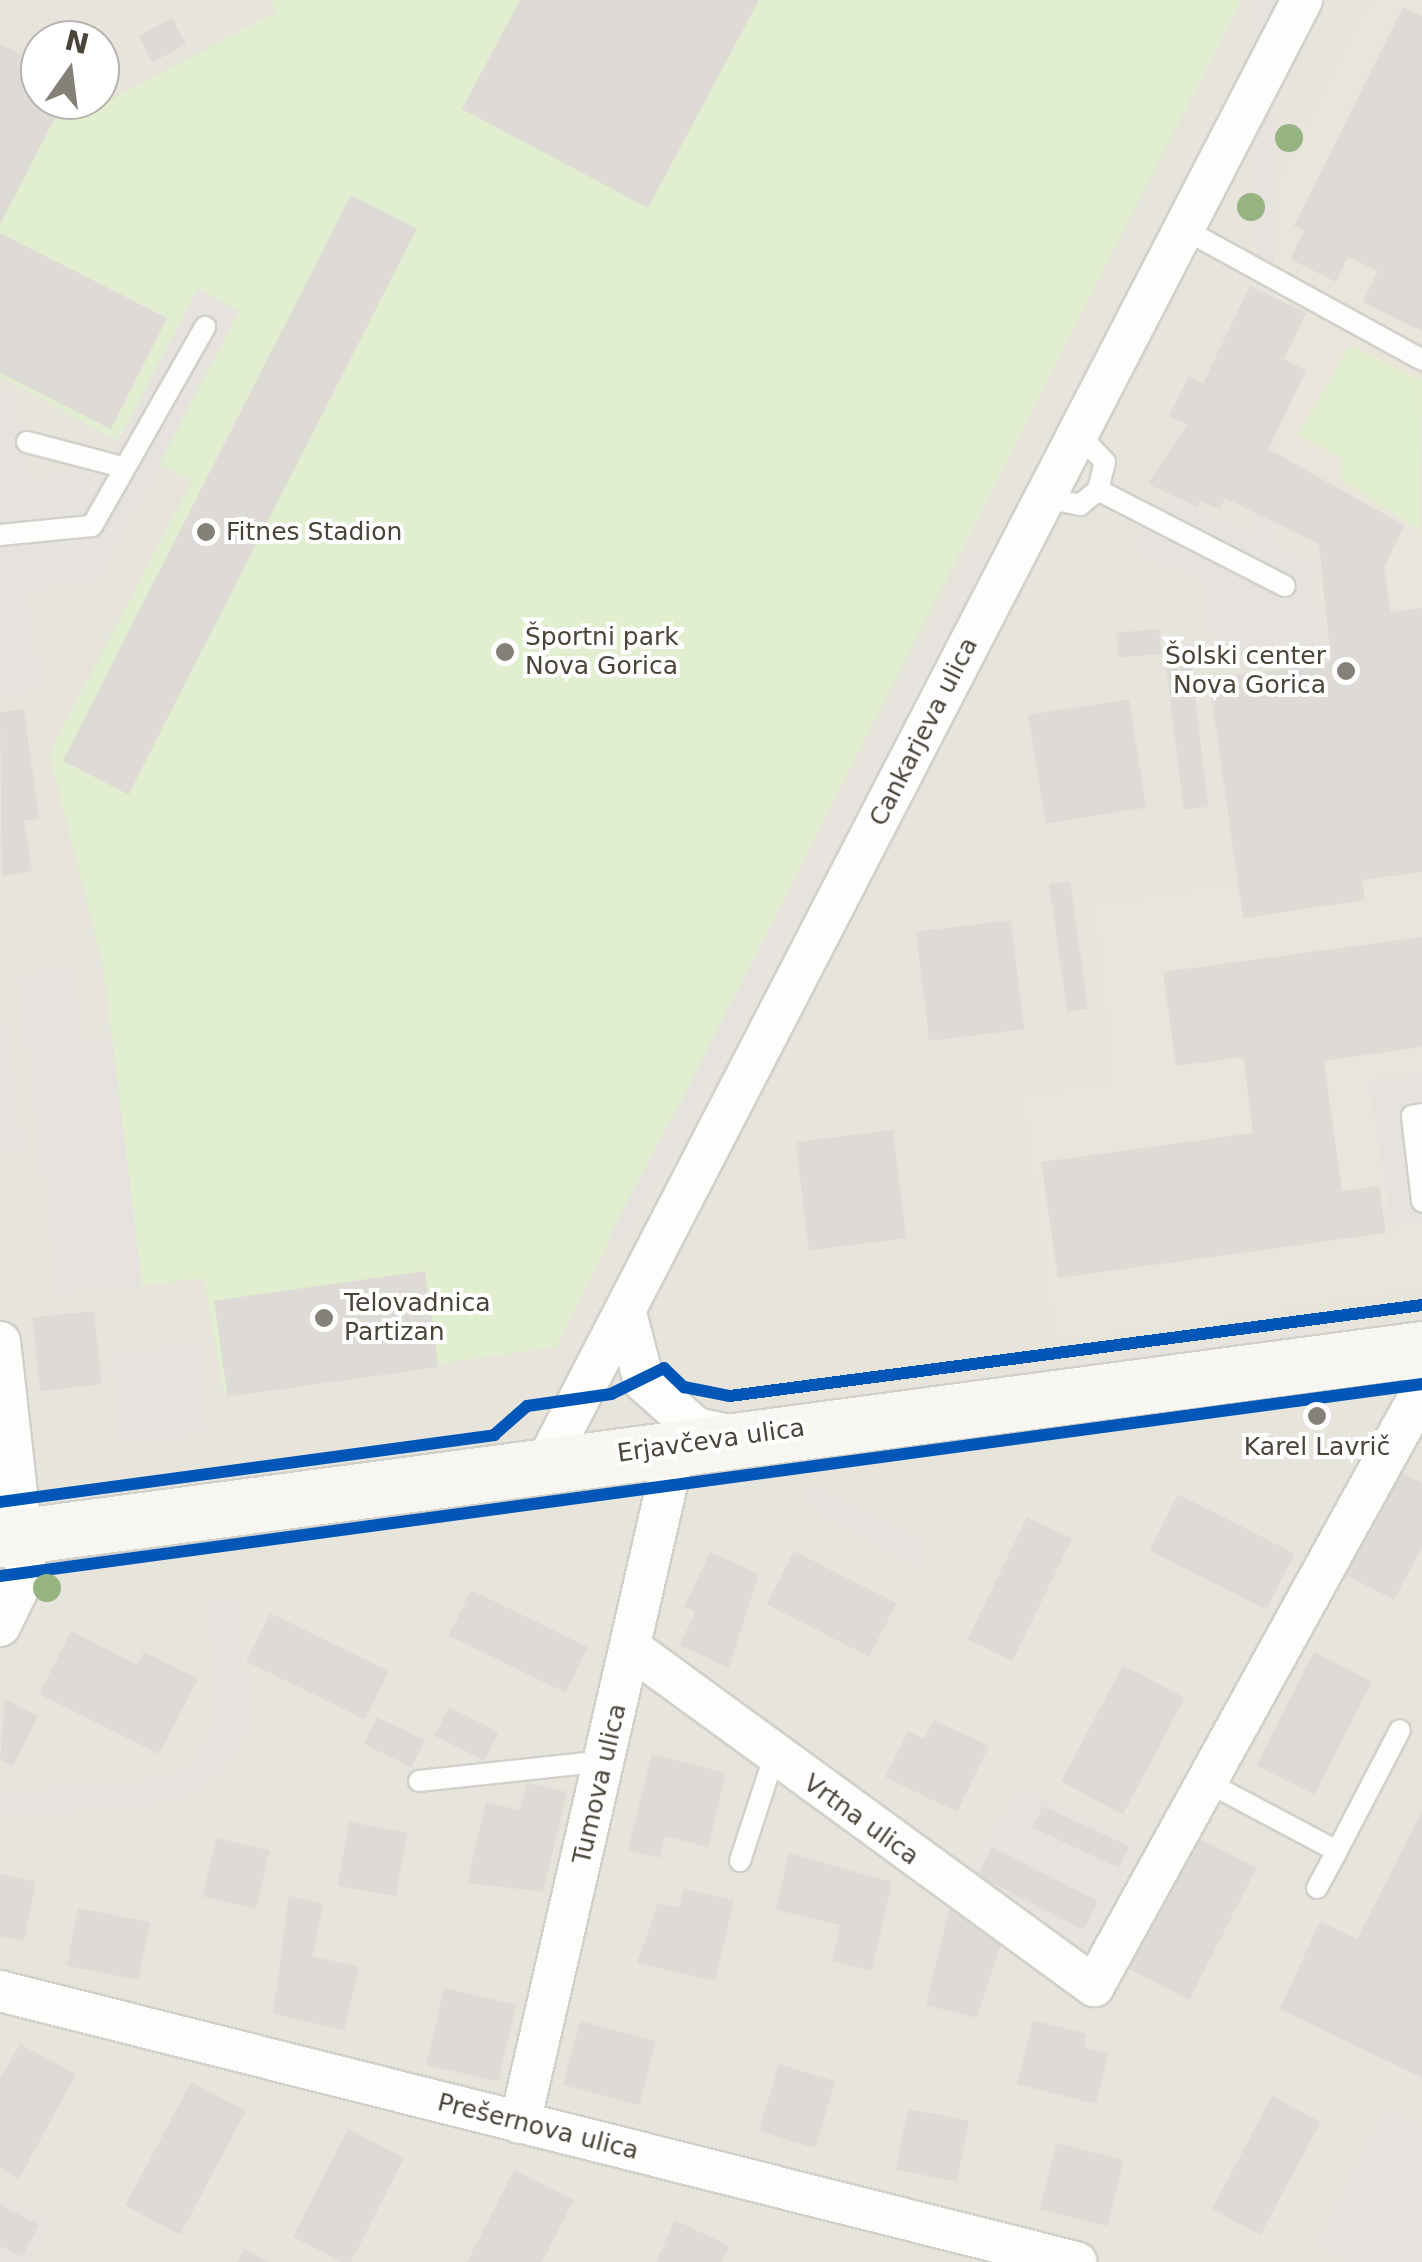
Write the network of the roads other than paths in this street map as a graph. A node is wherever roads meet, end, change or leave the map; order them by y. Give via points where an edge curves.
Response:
1 (1302, 0) edge
2 (1184, 229) junction
3 (205, 327) dead end
4 (1422, 360) edge
5 (1078, 433) junction
6 (27, 442) dead end
7 (122, 468) junction
8 (1098, 490) junction
9 (1045, 498) junction
10 (0, 535) edge
11 (1286, 586) dead end
12 (1422, 1114) edge
13 (1422, 1200) edge
14 (626, 1312) junction
15 (0, 1342) edge
16 (1422, 1349) edge
17 (1422, 1390) edge
18 (739, 1437) junction
19 (676, 1445) junction
20 (546, 1463) junction
21 (12, 1538) edge
22 (0, 1626) edge
23 (632, 1650) junction
24 (1400, 1730) dead end
25 (774, 1757) junction
26 (605, 1761) junction
27 (419, 1781) dead end
28 (1206, 1782) junction
29 (1337, 1851) junction
30 (740, 1861) dead end
31 (1317, 1888) dead end
32 (0, 1991) edge
33 (520, 2123) junction
34 (1076, 2262) edge

1 - 2 street, Cankarjeva ulica
2 - 4 lane
2 - 5 street, Cankarjeva ulica
3 - 7 lane
5 - 8 lane via 1105,462
5 - 9 street, Cankarjeva ulica
6 - 7 lane
7 - 10 lane via 92,526
8 - 9 lane via 1080,505
8 - 11 lane
9 - 14 street, Cankarjeva ulica
12 - 13 lane via 1412,1116
14 - 18 street via 644,1382 696,1428
14 - 20 street, Cankarjeva ulica
15 - 21 street
16 - 18 main road, Erjavčeva ulica
17 - 28 street
18 - 19 main road, Erjavčeva ulica
19 - 20 main road, Erjavčeva ulica
19 - 23 street, Tumova ulica
20 - 21 main road, Erjavčeva ulica
21 - 22 street via 26,1573
23 - 25 street, Vrtna ulica
23 - 26 street, Tumova ulica
24 - 29 lane
25 - 28 street, Vrtna ulica via 1094,1986
25 - 30 lane
26 - 27 lane
26 - 33 street, Tumova ulica
28 - 29 lane
29 - 31 lane
32 - 33 street, Prešernova ulica
33 - 34 street, Prešernova ulica

